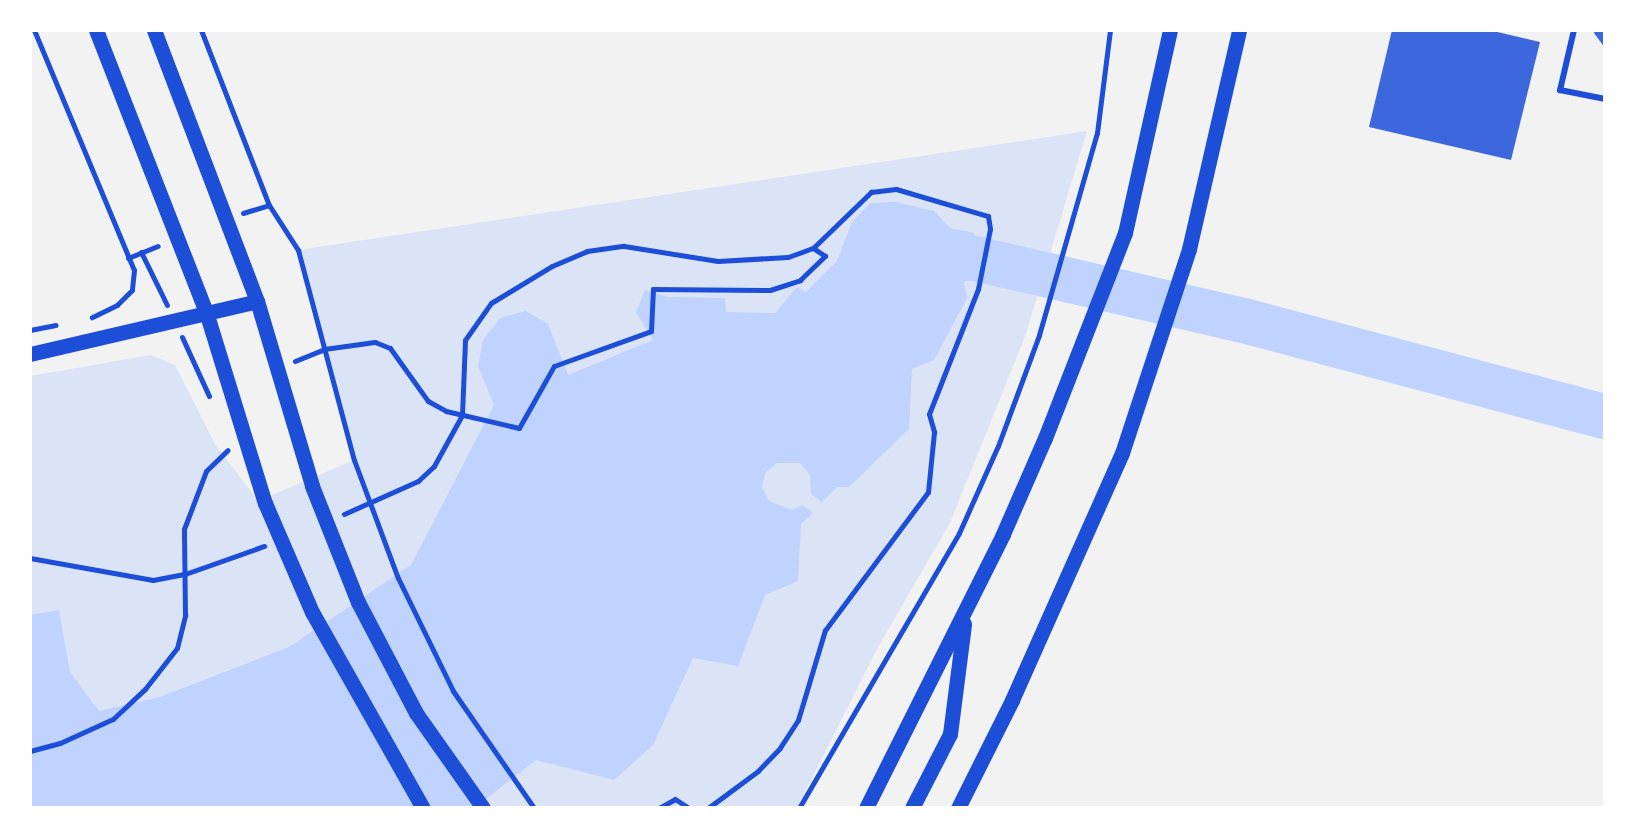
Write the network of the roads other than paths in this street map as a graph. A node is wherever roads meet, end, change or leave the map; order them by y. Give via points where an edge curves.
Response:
1 (96, 30) edge
2 (154, 30) edge
3 (1170, 30) edge
4 (1240, 30) edge
5 (1574, 30) edge
6 (1605, 98) edge
7 (257, 301) junction
8 (207, 315) junction
9 (30, 354) edge
10 (966, 610) junction
11 (423, 808) edge
12 (482, 808) edge
13 (866, 808) edge
14 (912, 808) edge
15 (958, 808) edge

1 - 8 street
2 - 7 street
3 - 10 street via 1124,233 1045,438
4 - 15 street via 1189,249 1122,453
5 - 6 lane via 1560,90
7 - 8 street
7 - 12 street via 312,486 383,656
8 - 9 street
8 - 11 street via 265,503 312,612
10 - 13 street
10 - 14 street via 950,734

